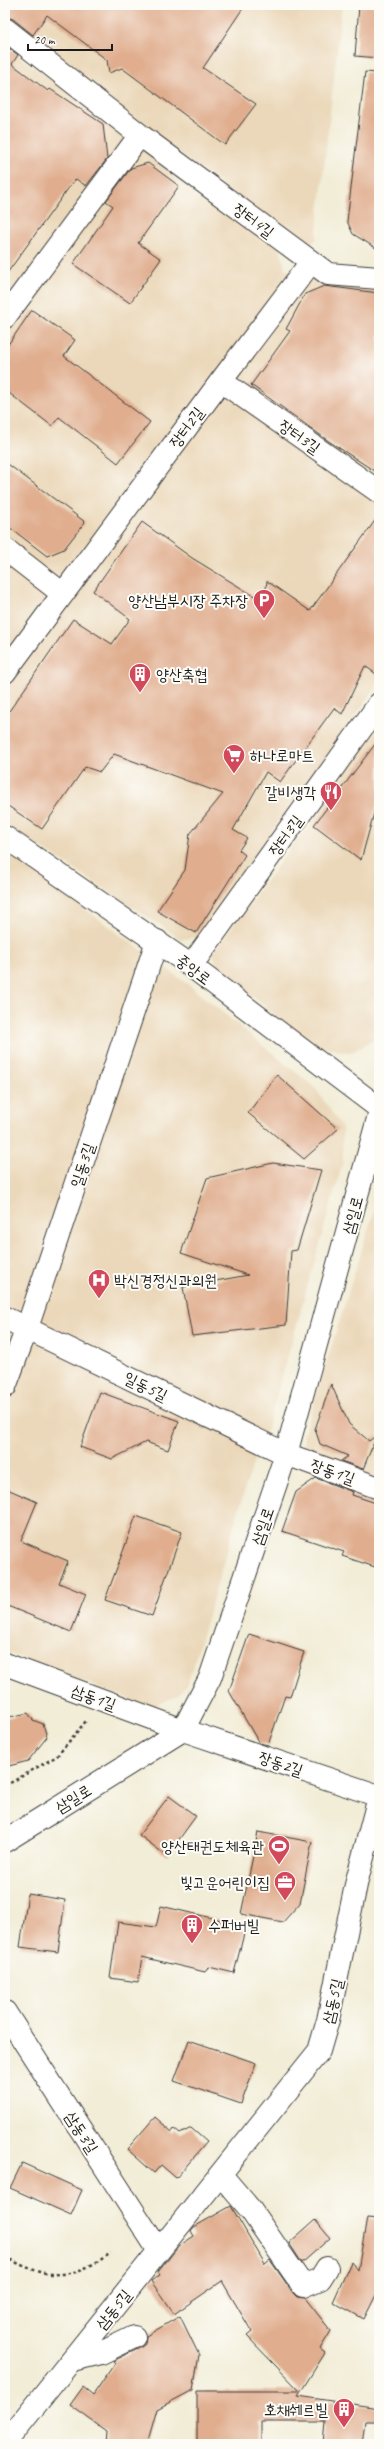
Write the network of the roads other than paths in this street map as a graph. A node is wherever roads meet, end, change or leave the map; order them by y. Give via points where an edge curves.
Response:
1 (5, 29) edge
2 (140, 135) junction
3 (312, 262) junction
4 (379, 278) edge
5 (5, 317) edge
6 (221, 381) junction
7 (379, 492) edge
8 (5, 549) edge
9 (63, 594) junction
10 (5, 672) edge
11 (379, 704) edge
12 (5, 837) edge
13 (156, 942) junction
14 (191, 966) junction
15 (379, 1108) edge
16 (379, 1115) edge
17 (5, 1318) edge
18 (27, 1328) junction
19 (5, 1387) edge
20 (286, 1454) junction
21 (379, 1488) edge
22 (5, 1664) edge
23 (183, 1730) junction
24 (379, 1797) edge
25 (5, 1841) edge
26 (5, 2012) edge
27 (221, 2174) junction
28 (159, 2251) junction
29 (327, 2268) dead end
30 (134, 2338) dead end
31 (72, 2360) junction
32 (5, 2444) edge

1 - 2 street, 장터4길
2 - 3 street, 장터4길
2 - 5 street
3 - 4 street, 장터4길 via 328,274
3 - 6 street, 장터2길
6 - 7 street, 장터3길
6 - 9 street, 장터2길
8 - 9 street
9 - 10 street, 장터2길
11 - 14 street, 장터3길
12 - 13 street, 중앙로
13 - 14 street, 중앙로
13 - 18 street, 일동3길
14 - 15 street, 중앙로
16 - 20 street, 삼일로
17 - 18 street, 일동5길
18 - 19 street, 일동3길
18 - 20 street, 일동5길
20 - 21 street, 장동1길
20 - 23 street, 삼일로 via 210,1678
22 - 23 street, 삼동1길
23 - 24 street, 장동2길
23 - 25 street, 삼일로
24 - 27 street, 삼동5길 via 357,1880 320,2051
26 - 28 street, 삼동3길
27 - 28 street, 삼동5길
27 - 29 street via 250,2208 302,2286 320,2279
28 - 31 street, 삼동5길
30 - 31 street via 101,2353
31 - 32 street, 삼동5길

